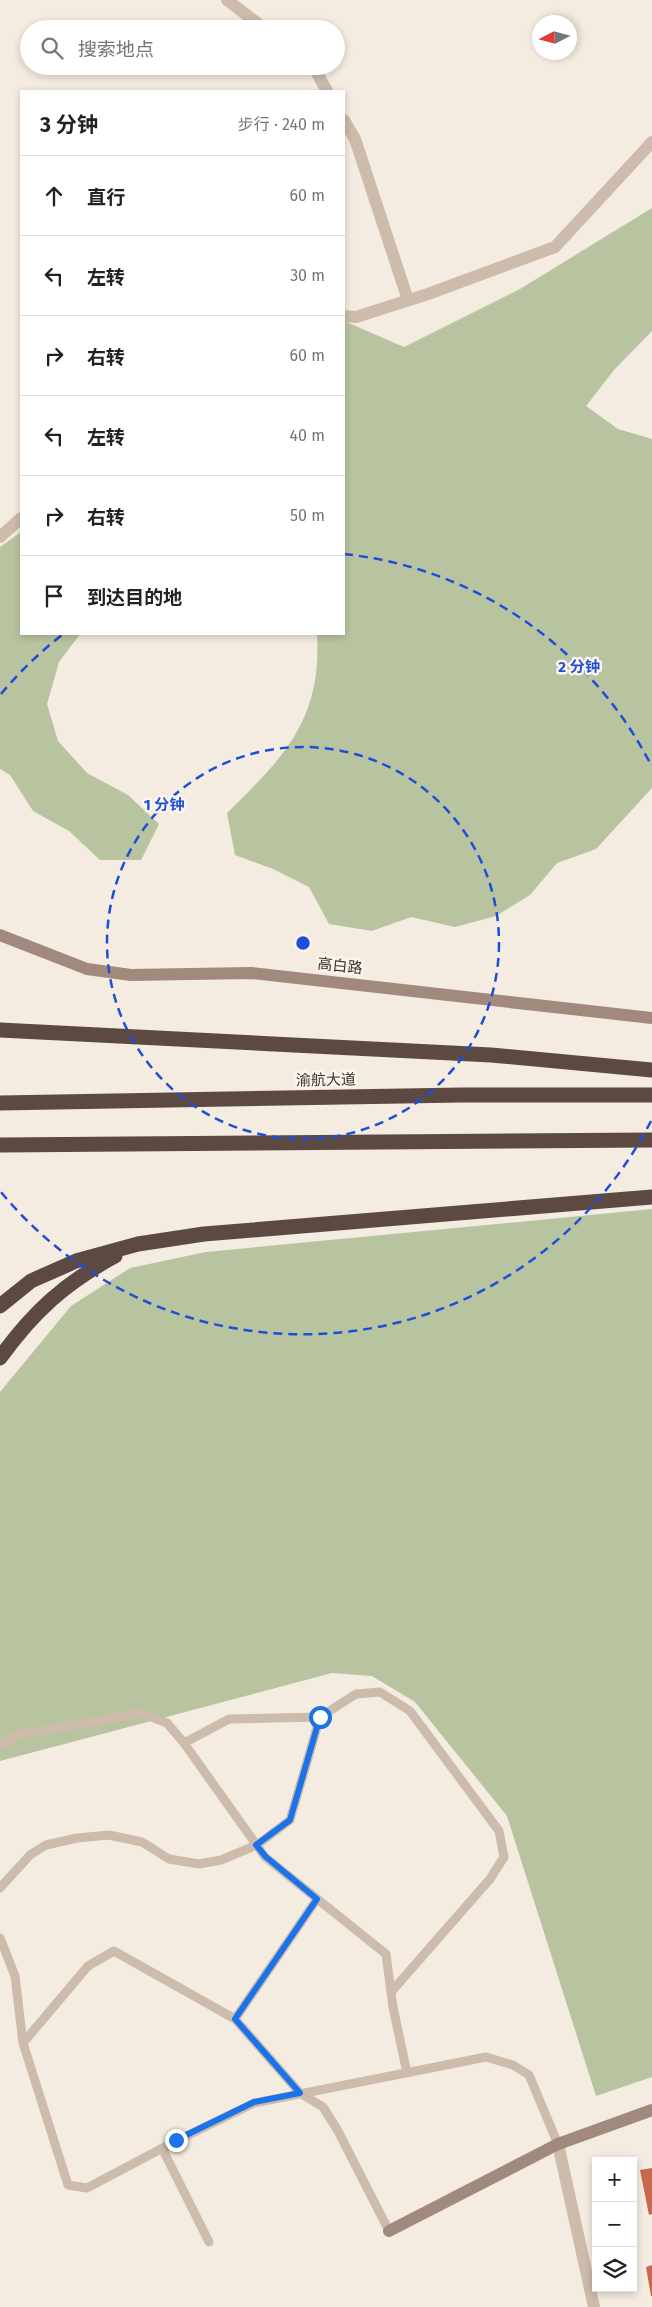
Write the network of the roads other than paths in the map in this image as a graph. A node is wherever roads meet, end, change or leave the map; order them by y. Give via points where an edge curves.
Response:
1 (227, 0) edge
2 (253, 20) edge
3 (318, 75) edge
4 (326, 90) edge
5 (345, 122) edge
6 (652, 142) edge
7 (408, 300) junction
8 (345, 316) edge
9 (20, 519) edge
10 (0, 537) edge
11 (0, 935) edge
12 (652, 1018) edge
13 (0, 1030) edge
14 (652, 1070) edge
15 (652, 1095) edge
16 (0, 1103) edge
17 (652, 1140) edge
18 (0, 1145) edge
19 (652, 1197) edge
20 (138, 1244) junction
21 (0, 1306) edge
22 (0, 1358) edge
23 (320, 1717) junction
24 (184, 1743) junction
25 (0, 1745) edge
26 (256, 1845) junction
27 (0, 1888) edge
28 (317, 1899) junction
29 (0, 1938) edge
30 (392, 1991) junction
31 (235, 2019) junction
32 (23, 2043) junction
33 (407, 2073) junction
34 (300, 2093) junction
35 (652, 2110) edge
36 (558, 2144) junction
37 (162, 2148) junction
38 (389, 2231) joint
39 (209, 2242) dead end
40 (594, 2307) edge

1 - 2 street
3 - 4 street
5 - 7 street via 354,139
6 - 7 street via 555,247
7 - 8 street via 356,317
9 - 10 street
11 - 12 street, 高白路 via 87,969 131,975 250,973
13 - 14 highway via 491,1055
15 - 16 highway, 渝航大道
17 - 18 highway
19 - 20 highway via 204,1234
20 - 21 highway via 76,1261 31,1281
20 - 22 highway via 82,1274 49,1300
23 - 24 lane via 229,1719
23 - 26 lane via 290,1820
23 - 30 lane via 356,1694 380,1692 410,1711 499,1831 504,1857 490,1879
24 - 25 lane via 168,1724 141,1713 17,1735
24 - 26 lane
26 - 27 lane via 221,1860 199,1864 169,1859 142,1842 108,1834 77,1838 46,1845 30,1855
26 - 28 lane
28 - 30 lane via 386,1954
28 - 31 lane
29 - 32 lane via 15,1976
30 - 33 lane
31 - 32 lane via 114,1951 88,1966
31 - 34 lane
32 - 37 lane via 68,2185 87,2188
33 - 34 lane
33 - 36 lane via 486,2057 513,2065 529,2074
34 - 37 lane via 254,2102
34 - 38 lane via 323,2107
35 - 36 street
36 - 38 street
36 - 40 street
37 - 39 lane

